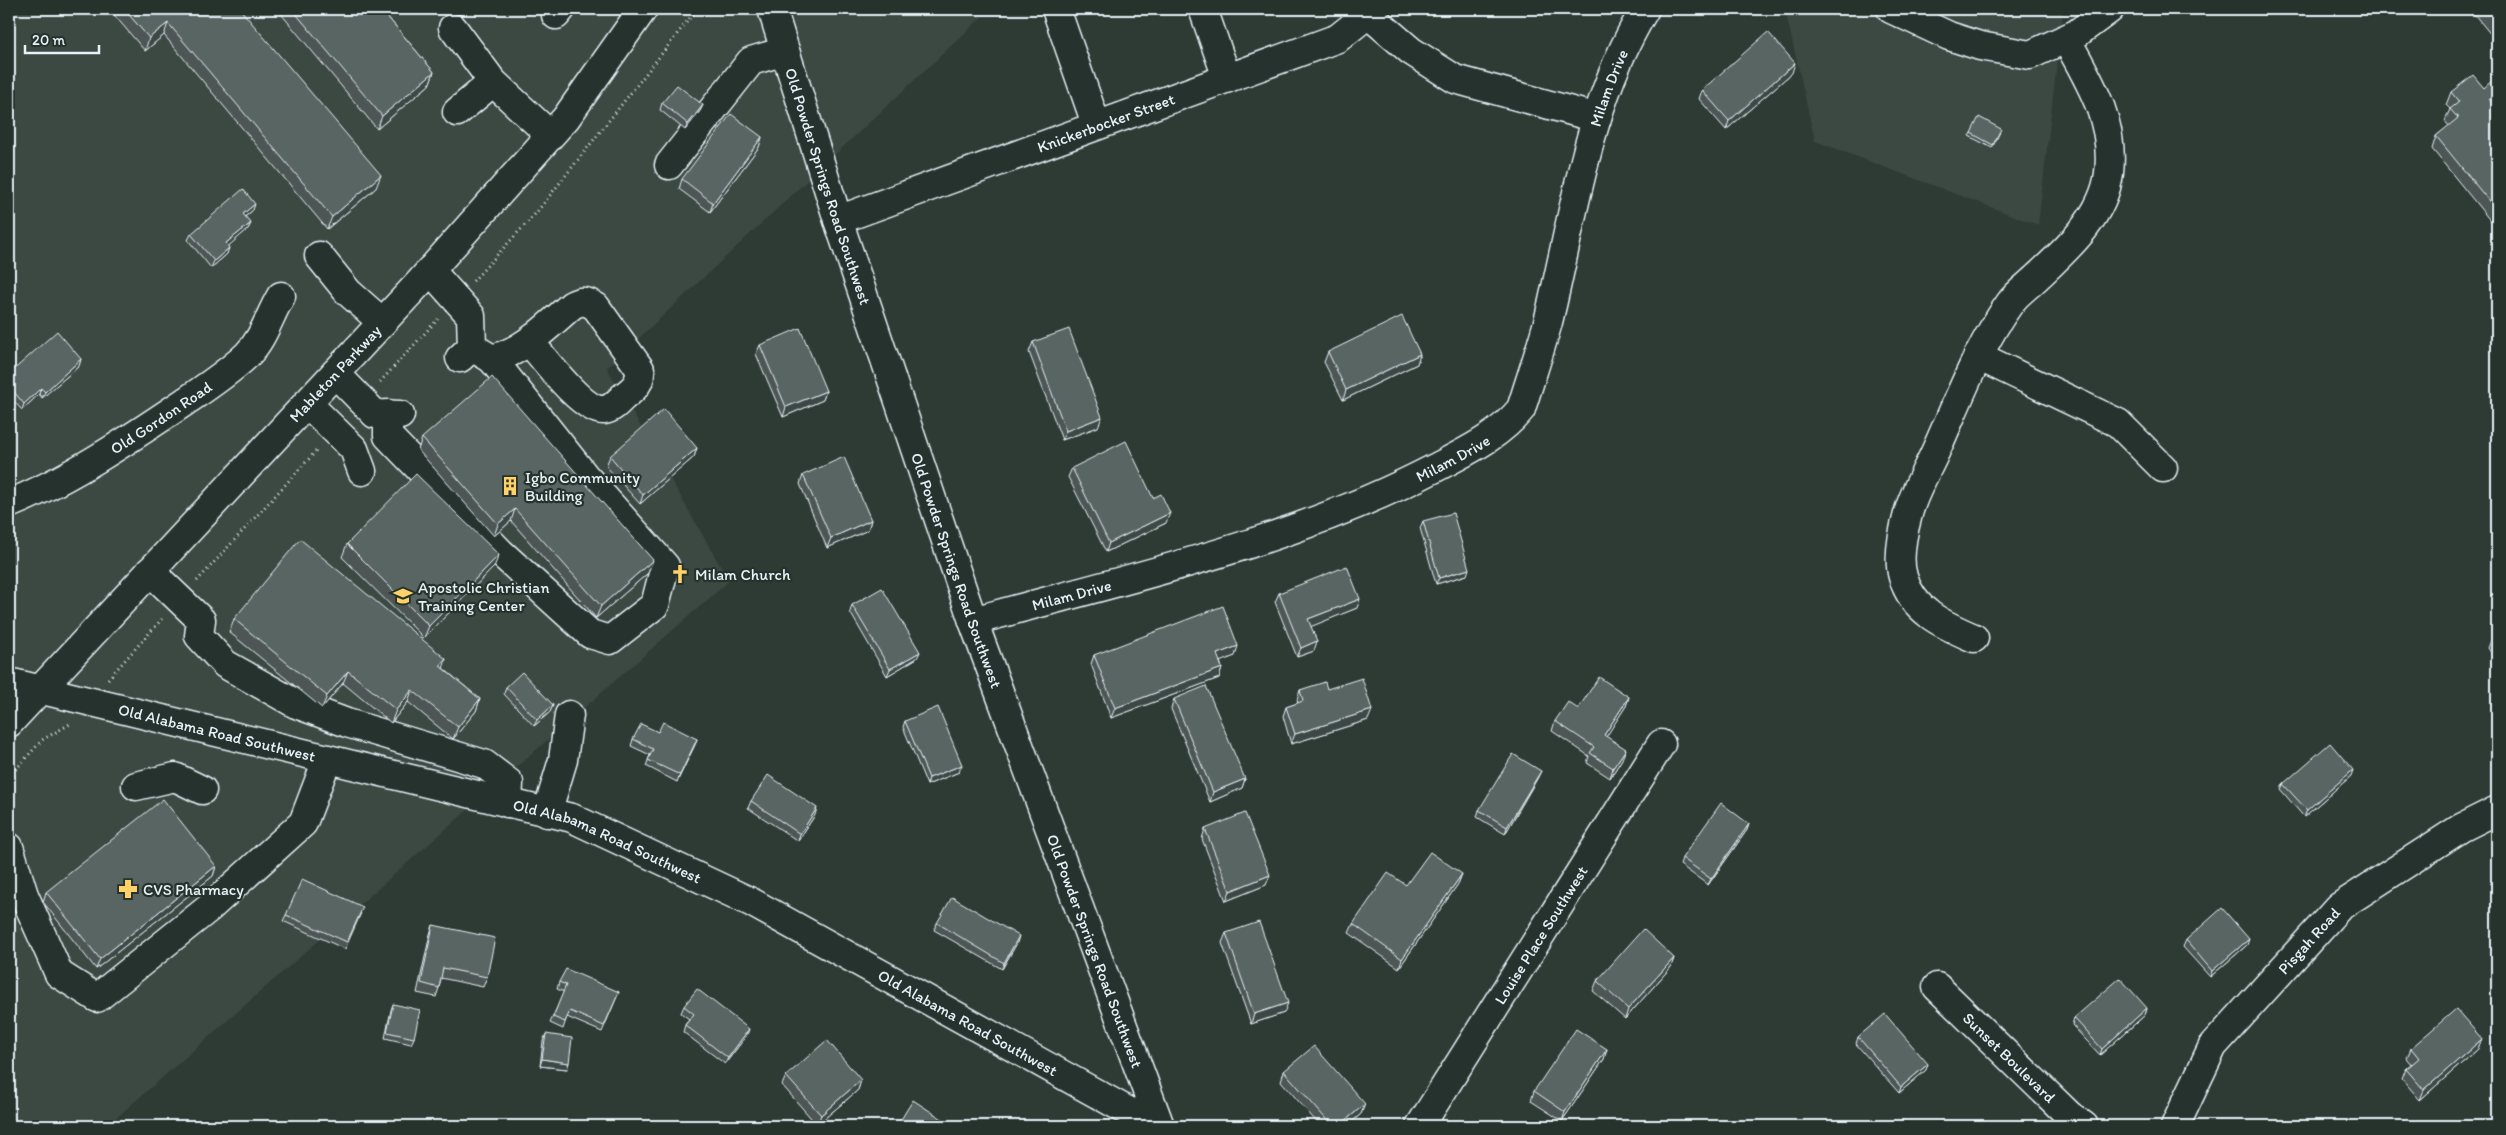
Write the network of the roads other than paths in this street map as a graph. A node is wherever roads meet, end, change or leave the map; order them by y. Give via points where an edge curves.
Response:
1 (643, 9) edge
2 (772, 9) edge
3 (1056, 9) edge
4 (1203, 9) edge
5 (1645, 9) edge
6 (1891, 9) edge
7 (2110, 9) edge
8 (1369, 12) edge
9 (452, 28) dead end
10 (2066, 40) junction
11 (785, 51) junction
12 (1227, 78) junction
13 (493, 82) junction
14 (457, 112) dead end
15 (1597, 118) junction
16 (1096, 124) junction
17 (550, 135) junction
18 (668, 165) dead end
19 (838, 220) junction
20 (319, 256) dead end
21 (430, 270) junction
22 (281, 296) dead end
23 (382, 322) junction
24 (529, 340) dead end
25 (474, 355) junction
26 (1978, 356) junction
27 (335, 373) junction
28 (307, 403) junction
29 (2163, 468) dead end
30 (362, 471) dead end
31 (9, 504) edge
32 (150, 571) junction
33 (973, 621) junction
34 (1974, 638) dead end
35 (9, 682) edge
36 (39, 690) junction
37 (570, 715) dead end
38 (9, 723) edge
39 (1661, 744) dead end
40 (327, 760) junction
41 (136, 786) dead end
42 (202, 790) dead end
43 (508, 804) junction
44 (2497, 810) edge
45 (548, 812) junction
46 (17, 857) edge
47 (1936, 987) dead end
48 (1155, 1126) edge
49 (1160, 1126) edge
50 (1420, 1126) edge
51 (2084, 1126) edge
52 (2175, 1126) edge

1 - 17 street, Mableton Parkway via 566,118
2 - 11 street, Old Powder Springs Road Southwest
3 - 16 street
4 - 12 street
5 - 15 street, Milam Drive via 1627,38
6 - 10 street via 1949,36 2005,51 2030,55
7 - 10 street
8 - 12 street, Knickerbocker Street via 1338,38
8 - 15 street via 1411,51 1455,79
9 - 13 street
10 - 26 street via 2098,98 2109,139 2109,174 2099,206 2081,233 2011,301
11 - 18 street via 751,61
11 - 19 street, Old Powder Springs Road Southwest
12 - 16 street, Knickerbocker Street
13 - 14 street
13 - 17 street
15 - 33 street, Milam Drive via 1547,323 1521,409 1500,430 1483,443 1384,495 1296,527 1214,554
16 - 19 street, Knickerbocker Street
17 - 21 street, Mableton Parkway
19 - 33 street, Old Powder Springs Road Southwest
20 - 23 street via 348,292
21 - 23 street, Mableton Parkway
21 - 25 street via 471,316
22 - 31 street, Old Gordon Road via 263,333 247,354 214,382 145,429 31,495
23 - 27 street, Mableton Parkway
24 - 25 street via 503,356
25 - 27 street via 665,566 655,606 610,640 590,634 450,503 388,436 394,414 375,414
26 - 29 street via 2118,423
26 - 34 street via 1908,513 1901,550 1902,576 1913,600 1938,623
27 - 28 street, Mableton Parkway
28 - 30 street via 354,449
28 - 32 street, Mableton Parkway
32 - 36 street, Mableton Parkway
32 - 43 street via 201,620 199,636 225,664 296,704 484,764 509,783
33 - 49 street, Old Powder Springs Road Southwest
35 - 36 street, Old Alabama Road Southwest
36 - 38 street, Mableton Parkway
36 - 40 street, Old Alabama Road Southwest
37 - 45 street via 563,760
39 - 50 street, Louise Place Southwest
40 - 43 street, Old Alabama Road Southwest
40 - 46 street via 303,823 209,908 97,998 59,974 24,895
41 - 42 street via 175,777
43 - 45 street, Old Alabama Road Southwest
44 - 52 street, Pisgah Road via 2461,828 2338,907 2213,1046
45 - 48 street, Old Alabama Road Southwest via 572,818 751,902
47 - 51 street, Sunset Boulevard

